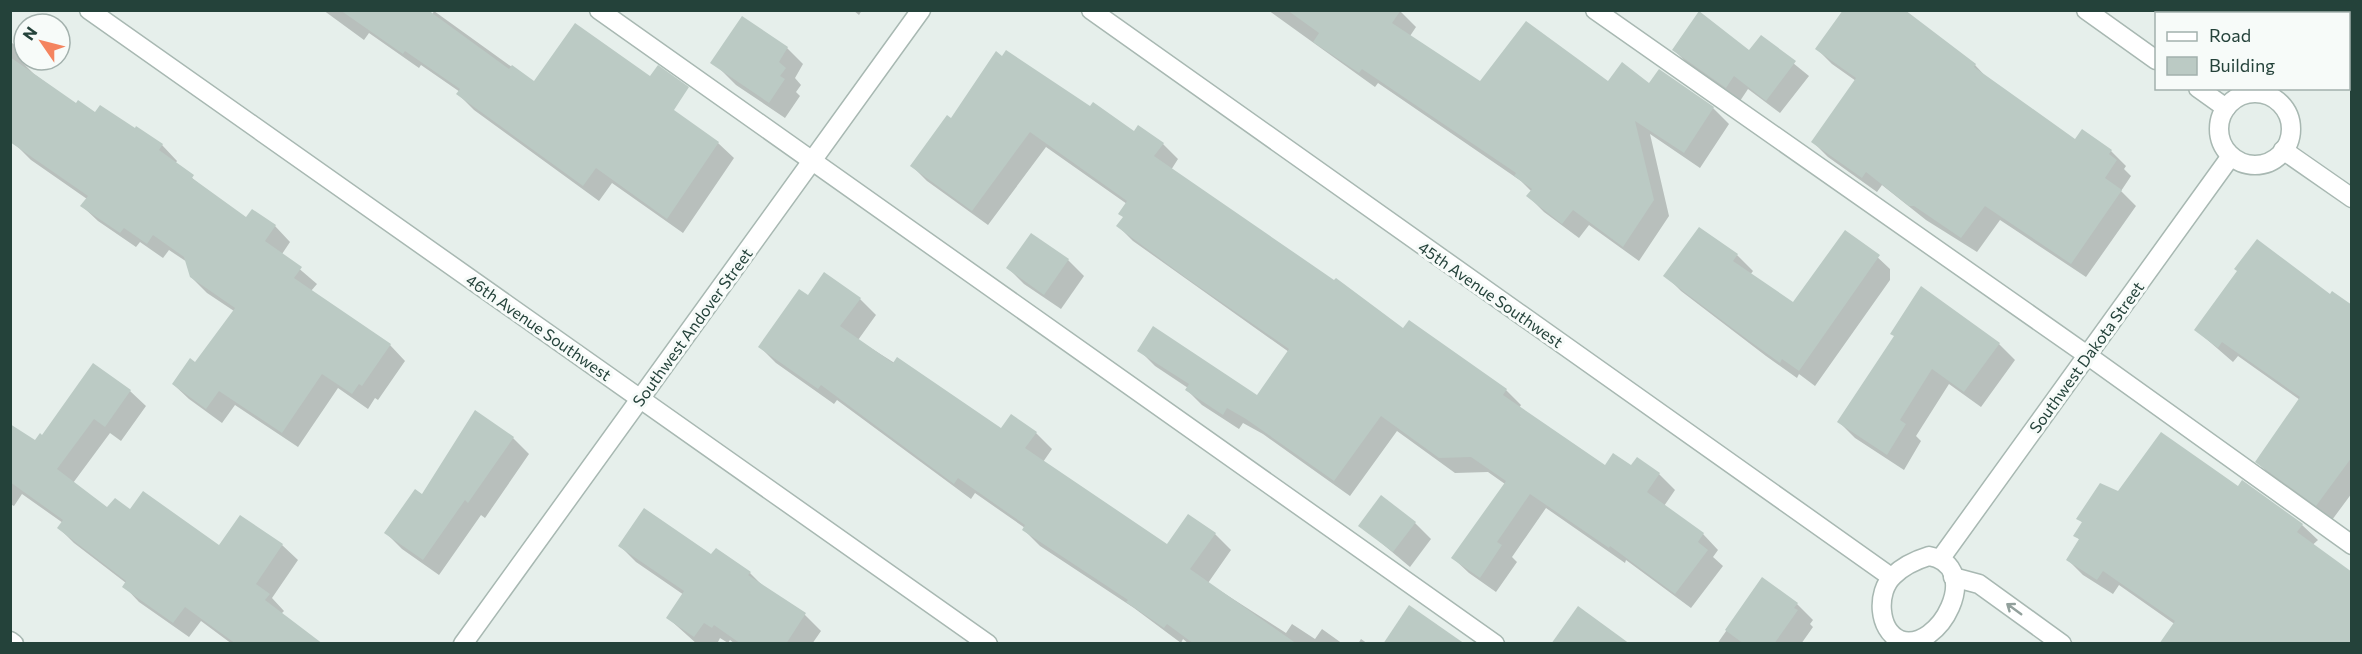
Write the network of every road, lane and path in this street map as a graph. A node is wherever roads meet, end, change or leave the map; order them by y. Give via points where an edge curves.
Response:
1 (89, 10) edge
2 (598, 10) edge
3 (921, 10) edge
4 (1091, 10) edge
5 (1595, 10) edge
6 (2086, 10) edge
7 (2155, 59) edge
8 (2201, 90) edge
9 (2278, 94) edge
10 (2226, 108) junction
11 (2283, 150) junction
12 (2231, 156) junction
13 (812, 161) junction
14 (2352, 198) edge
15 (2087, 355) junction
16 (640, 399) junction
17 (2352, 545) edge
18 (1941, 558) junction
19 (1891, 577) junction
20 (1953, 577) junction
21 (1938, 639) edge
22 (1888, 640) edge
23 (463, 644) edge
24 (988, 644) edge
25 (1495, 644) edge
26 (2062, 644) edge

1 - 16 street, 46th Avenue Southwest
2 - 13 street
3 - 13 street, Southwest Andover Street
4 - 19 street, 45th Avenue Southwest
5 - 15 street
6 - 7 street
8 - 10 street
9 - 10 street via 2249,94
9 - 11 street via 2290,122
10 - 12 street via 2219,121 2219,134
11 - 12 street via 2272,161 2260,165
11 - 14 street
12 - 15 street, Southwest Dakota Street
13 - 16 street, Southwest Andover Street
13 - 25 street
15 - 17 street
15 - 18 street, Southwest Dakota Street
16 - 23 street, Southwest Andover Street
16 - 24 street, 46th Avenue Southwest
18 - 19 street via 1929,556 1918,560
18 - 20 street via 1952,568
19 - 22 street via 1882,611
20 - 21 street via 1953,602 1938,630
26 -> 20 street via 1979,584
21 - 22 street via 1906,643

